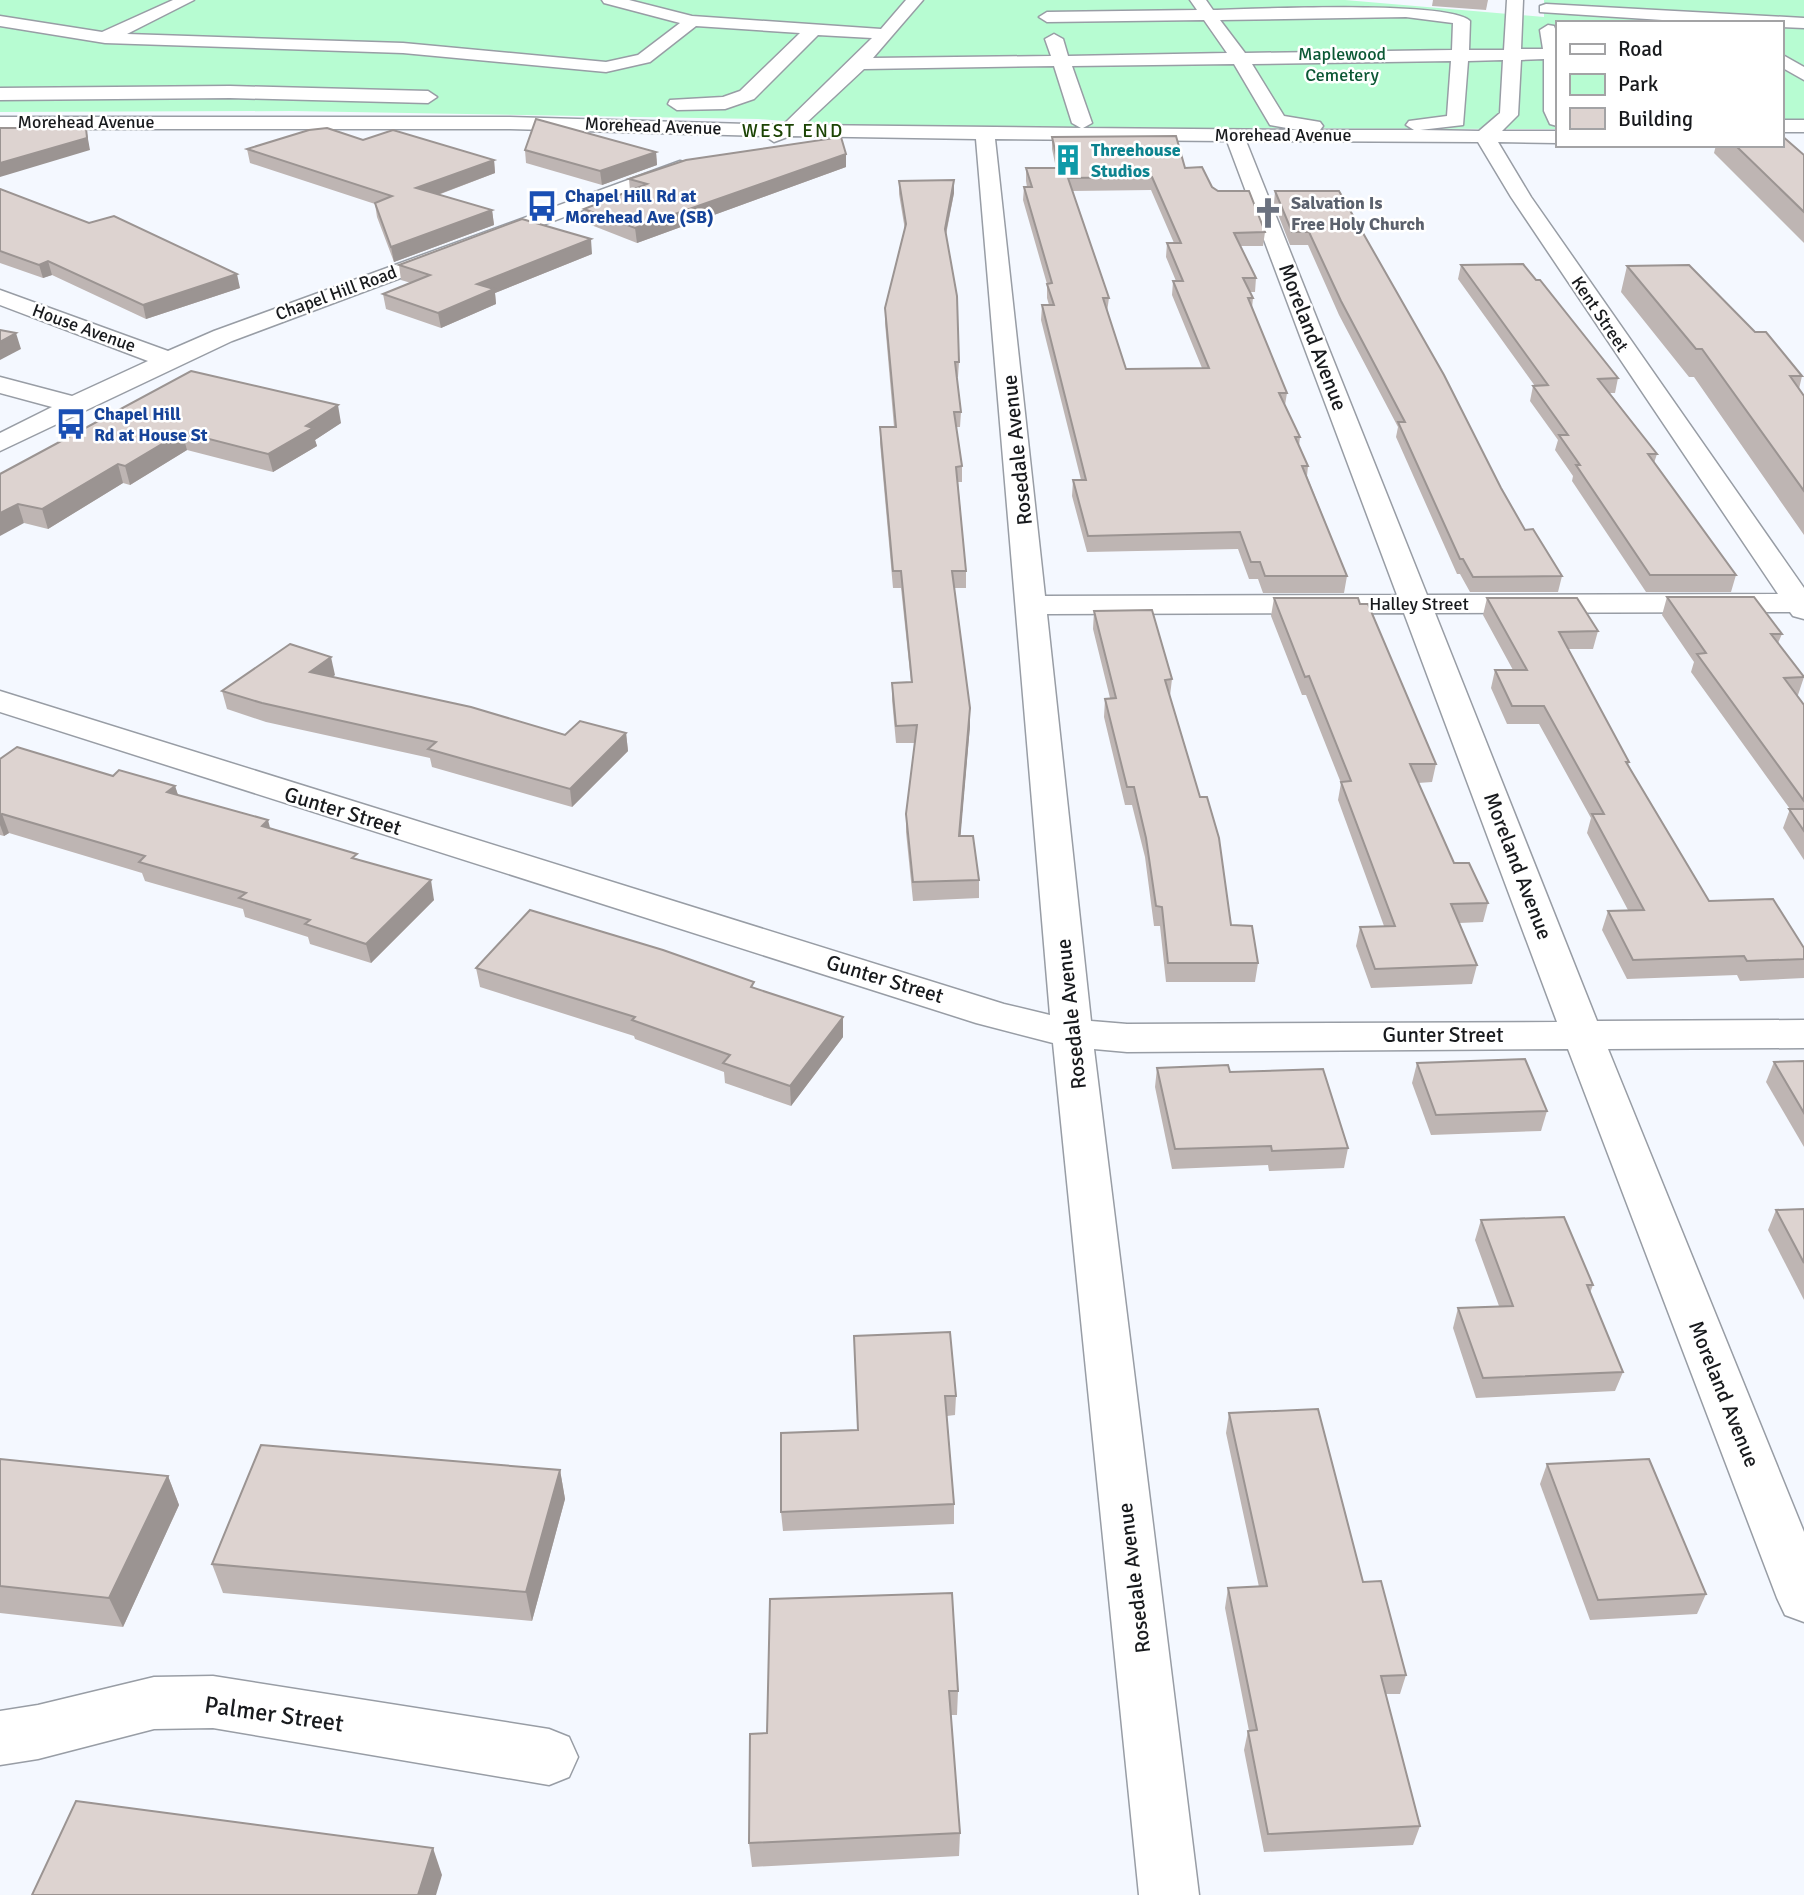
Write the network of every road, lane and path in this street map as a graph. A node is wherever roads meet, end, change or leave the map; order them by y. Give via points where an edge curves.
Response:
1 (186, 0) edge
2 (610, 0) edge
3 (915, 0) edge
4 (1515, 0) edge
5 (1725, 0) edge
6 (1546, 4) edge
7 (1203, 7) edge
8 (1044, 8) edge
9 (0, 21) edge
10 (692, 21) junction
11 (1733, 21) edge
12 (1783, 22) edge
13 (1804, 23) edge
14 (814, 29) junction
15 (886, 34) junction
16 (105, 38) junction
17 (265, 43) junction
18 (1783, 51) edge
19 (1804, 52) edge
20 (1461, 54) junction
21 (1513, 54) junction
22 (1555, 54) edge
23 (1240, 59) junction
24 (1783, 60) edge
25 (1061, 61) junction
26 (859, 64) junction
27 (1804, 75) edge
28 (230, 92) junction
29 (0, 94) edge
30 (444, 97) dead end
31 (652, 103) dead end
32 (1556, 118) edge
33 (0, 123) edge
34 (1082, 123) dead end
35 (1783, 126) edge
36 (1804, 126) edge
37 (787, 131) junction
38 (903, 133) junction
39 (1234, 134) junction
40 (868, 136) junction
41 (1485, 136) junction
42 (1556, 136) edge
43 (1783, 137) edge
44 (1804, 137) edge
45 (981, 148) junction
46 (908, 155) dead end
47 (877, 156) dead end
48 (695, 162) edge
49 (1, 298) edge
50 (169, 360) junction
51 (0, 385) edge
52 (75, 405) junction
53 (3, 439) edge
54 (1418, 603) junction
55 (1033, 605) junction
56 (1803, 606) edge
57 (0, 701) edge
58 (1072, 1034) junction
59 (1582, 1034) junction
60 (1804, 1034) edge
61 (1804, 1598) edge
62 (0, 1738) edge
63 (549, 1757) dead end
64 (1168, 1895) edge

1 - 16 street
2 - 10 street
3 - 15 street
4 - 21 street
5 - 11 street
6 - 11 street
6 - 22 street
7 - 8 street
7 - 20 street via 1452,16 1462,21
7 - 23 street
8 - 25 street
9 - 16 street
10 - 14 street
10 - 17 street via 649,58 606,67 403,48
12 - 13 street
14 - 15 street
14 - 31 street via 739,100
15 - 26 street
16 - 17 street
17 - 28 street
18 - 19 street
20 - 21 street
20 - 23 street
20 - 23 street via 1456,121 1329,127 1277,121
21 - 22 street
21 - 41 street via 1508,115
22 - 32 street
23 - 25 street
24 - 27 street
25 - 26 street
25 - 34 street
26 - 37 street
28 - 29 street
28 - 30 street
33 - 37 street, Morehead Avenue via 510,123
35 - 36 street
37 - 40 street, Morehead Avenue
37 - 40 street via 749,150
38 - 40 street, Morehead Avenue
38 - 45 street, Morehead Avenue
38 - 46 street
39 - 41 street, Morehead Avenue
39 - 45 street, Morehead Avenue
39 - 54 street, Moreland Avenue
40 - 47 street
41 - 42 street, Morehead Avenue
41 - 56 street, Kent Street via 1521,197
43 - 44 street
45 - 55 street, Rosedale Avenue
48 - 50 street, Chapel Hill Road via 292,309
49 - 50 street, House Avenue
50 - 52 street, Chapel Hill Road
51 - 52 street
52 - 53 street, Chapel Hill Road
54 - 55 street, Halley Street
54 - 56 street, Halley Street
54 - 59 street, Moreland Avenue
55 - 58 street, Rosedale Avenue
57 - 58 street, Gunter Street via 946,997 983,1013
58 - 59 street, Gunter Street via 1127,1038
58 - 64 street, Rosedale Avenue
59 - 60 street, Gunter Street
59 - 61 street, Moreland Avenue
62 - 63 street, Palmer Street via 154,1703 213,1702

